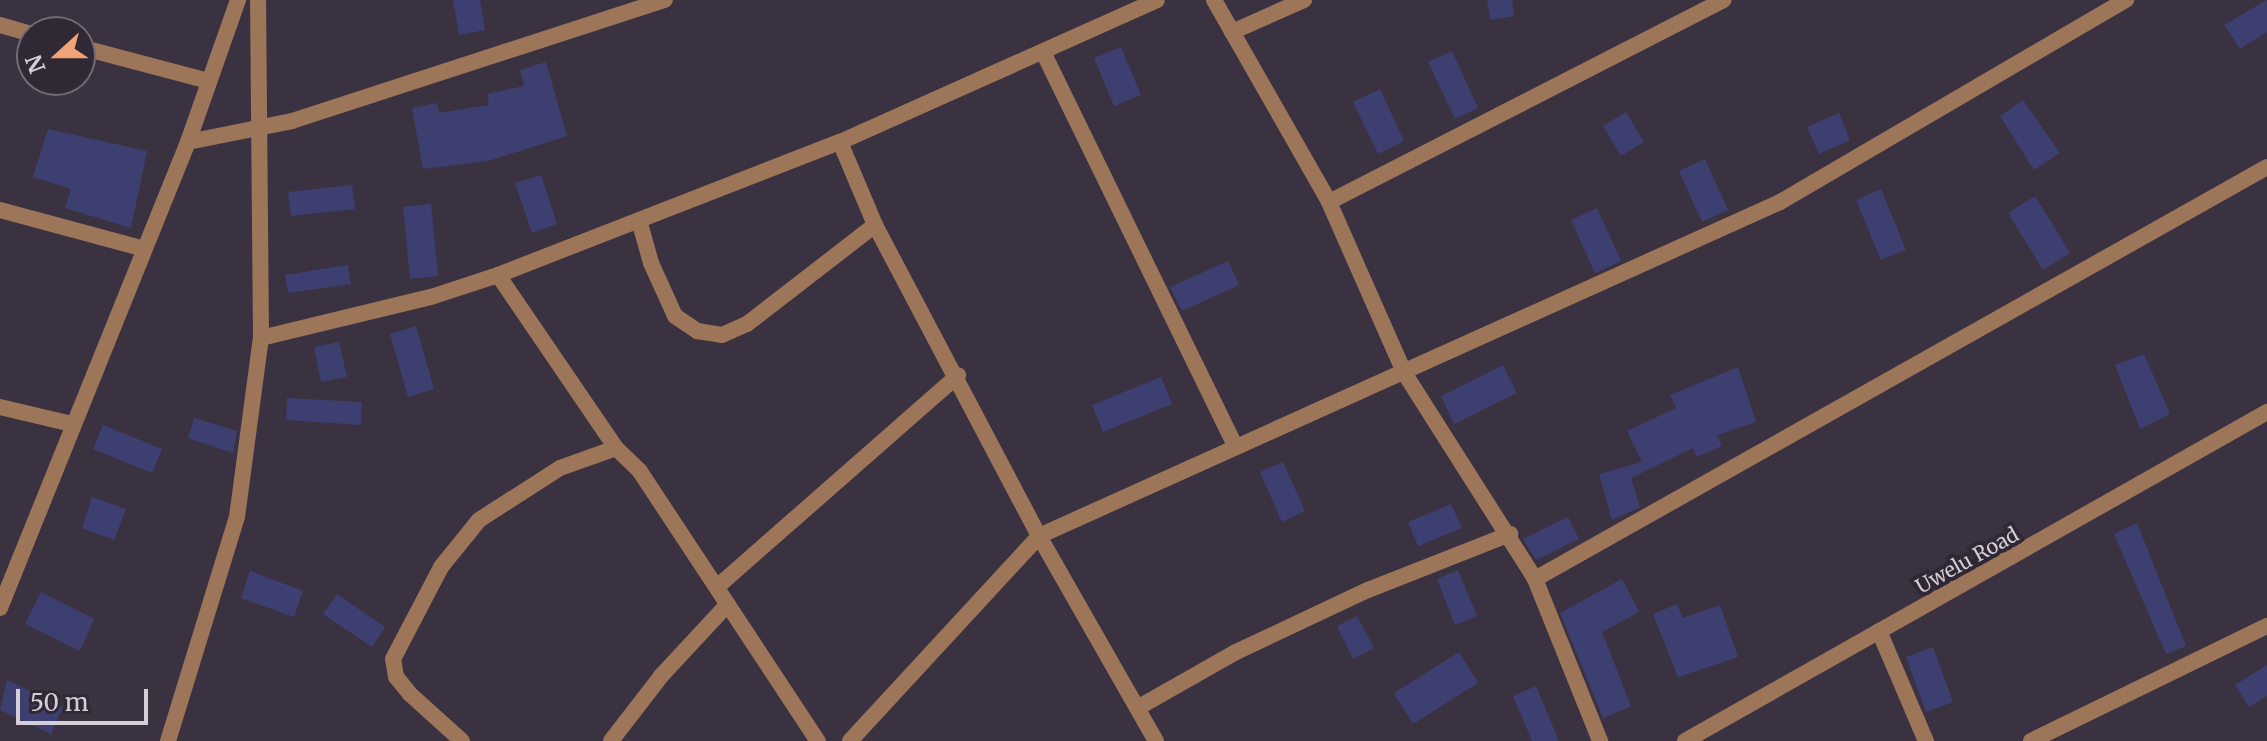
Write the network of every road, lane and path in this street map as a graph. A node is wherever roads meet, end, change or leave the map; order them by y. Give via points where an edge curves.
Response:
1 (238, 0) edge
2 (258, 0) edge
3 (665, 0) edge
4 (1157, 0) edge
5 (1214, 0) edge
6 (1304, 0) edge
7 (1723, 0) edge
8 (2126, 0) edge
9 (1232, 32) junction
10 (96, 51) edge
11 (1044, 54) junction
12 (205, 80) junction
13 (260, 130) junction
14 (188, 142) junction
15 (840, 142) junction
16 (2267, 167) edge
17 (1329, 202) junction
18 (0, 210) edge
19 (639, 220) junction
20 (875, 225) junction
21 (141, 248) junction
22 (498, 275) junction
23 (261, 338) junction
24 (1405, 374) junction
25 (958, 375) junction
26 (0, 407) edge
27 (2267, 412) edge
28 (72, 424) junction
29 (1234, 444) junction
30 (616, 448) junction
31 (1510, 534) junction
32 (1039, 536) junction
33 (1535, 579) junction
34 (717, 587) junction
35 (728, 604) junction
36 (0, 608) edge
37 (2267, 626) edge
38 (1879, 631) junction
39 (1139, 707) junction
40 (168, 741) edge
41 (462, 741) edge
42 (611, 741) edge
43 (818, 741) edge
44 (850, 741) edge
45 (1156, 741) edge
46 (1600, 741) edge
47 (1685, 741) edge
48 (1926, 741) edge
49 (2031, 741) edge

1 - 12 street
2 - 13 street
3 - 13 street
4 - 11 street
5 - 9 street
6 - 9 street
7 - 17 street
8 - 24 street via 1780,202
9 - 17 street
10 - 12 street
11 - 15 street
11 - 29 street
12 - 14 street
13 - 14 street
13 - 23 street
14 - 21 street
15 - 19 street
15 - 20 street
16 - 33 street
17 - 24 street
18 - 21 street
19 - 20 street via 675,316 697,331 722,335 747,324
19 - 22 street
20 - 25 street
21 - 28 street
22 - 23 street via 431,297
22 - 30 street
23 - 40 street via 237,517
24 - 29 street
24 - 31 street
25 - 32 street
25 - 34 street
26 - 28 street
27 - 38 street, Uwelu Road
28 - 36 street
29 - 32 street
30 - 34 street via 639,470
30 - 41 street via 560,468 479,520 428,593 393,659 396,677
31 - 33 street
31 - 39 street via 1368,590 1236,652
32 - 39 street
32 - 44 street
33 - 46 street
34 - 35 street
35 - 42 street via 661,676
35 - 43 street
37 - 49 street
38 - 47 street, Uwelu Road
38 - 48 street
39 - 45 street

